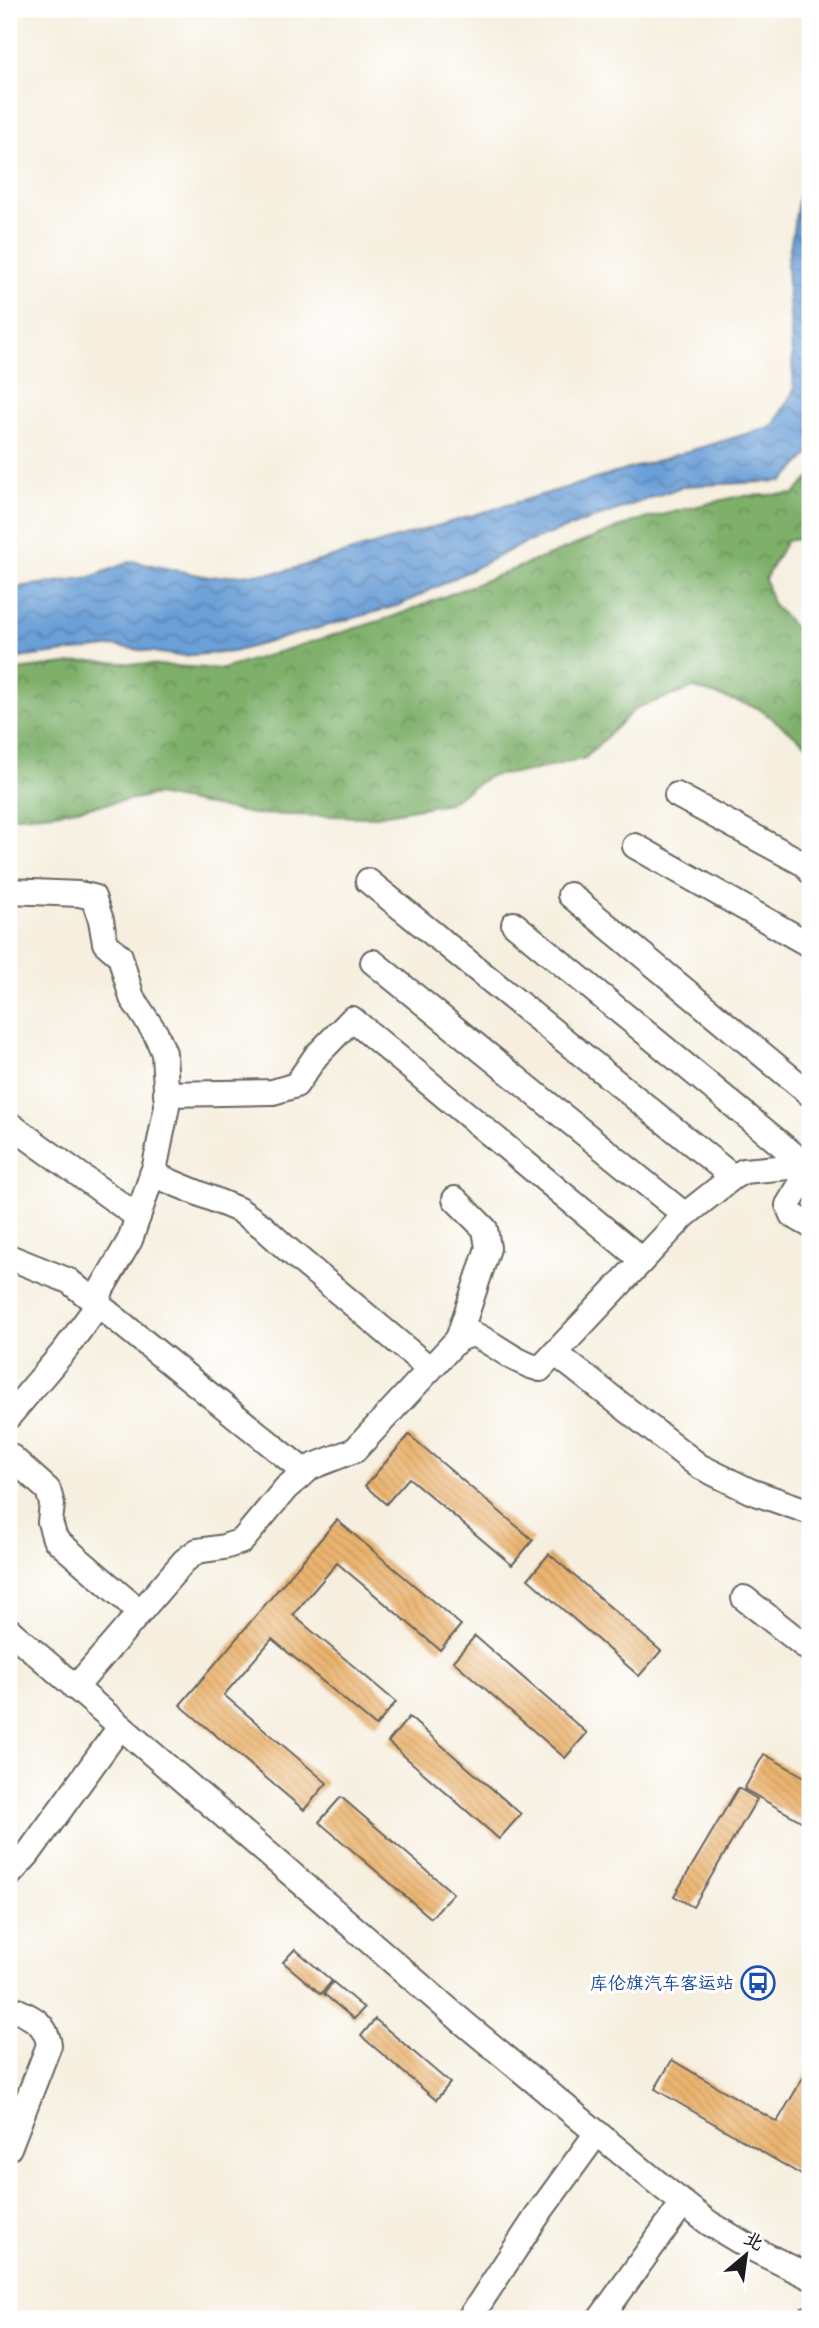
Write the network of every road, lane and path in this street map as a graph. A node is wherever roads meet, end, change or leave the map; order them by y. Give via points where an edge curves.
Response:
1 (677, 795) dead end
2 (635, 846) dead end
3 (810, 871) edge
4 (368, 881) dead end
5 (9, 891) edge
6 (570, 895) dead end
7 (514, 924) dead end
8 (810, 945) edge
9 (373, 962) dead end
10 (166, 1094) junction
11 (810, 1094) edge
12 (9, 1124) edge
13 (809, 1166) edge
14 (152, 1174) junction
15 (733, 1177) junction
16 (455, 1199) dead end
17 (685, 1215) junction
18 (138, 1216) junction
19 (810, 1225) edge
20 (9, 1257) edge
21 (642, 1260) junction
22 (96, 1303) junction
23 (458, 1339) junction
24 (555, 1353) junction
25 (430, 1369) junction
26 (9, 1416) edge
27 (9, 1455) edge
28 (305, 1472) junction
29 (810, 1512) edge
30 (744, 1598) dead end
31 (140, 1612) junction
32 (9, 1630) edge
33 (810, 1650) edge
34 (75, 1688) junction
35 (121, 1727) junction
36 (9, 1875) edge
37 (9, 2007) edge
38 (597, 2133) junction
39 (9, 2148) edge
40 (683, 2203) junction
41 (810, 2277) edge
42 (468, 2319) edge
43 (600, 2319) edge

1 - 3 street
2 - 8 street
4 - 15 street
5 - 10 street via 93,897 105,943 120,956 132,998 164,1053
6 - 11 street
7 - 13 street
9 - 17 street
10 - 14 street
10 - 21 street via 273,1092 296,1085 316,1056 352,1019
12 - 18 street
13 - 15 street via 744,1171
13 - 19 street via 788,1205 792,1215
14 - 18 street
14 - 25 street via 239,1210 262,1226
15 - 17 street
16 - 23 street via 485,1229 488,1248
17 - 21 street
18 - 22 street
20 - 22 street via 69,1281
21 - 24 street
22 - 26 street via 65,1350
22 - 28 street
23 - 24 street via 473,1334 523,1365 540,1369
23 - 25 street
24 - 29 street via 699,1466 750,1491
25 - 28 street via 355,1450
27 - 31 street via 48,1490 55,1539
28 - 31 street via 243,1541 197,1551
30 - 33 street
31 - 34 street
32 - 34 street
34 - 35 street
35 - 36 street
35 - 38 street
37 - 39 street via 42,2025 49,2045
38 - 40 street
38 - 42 street
40 - 41 street via 749,2247
40 - 43 street

